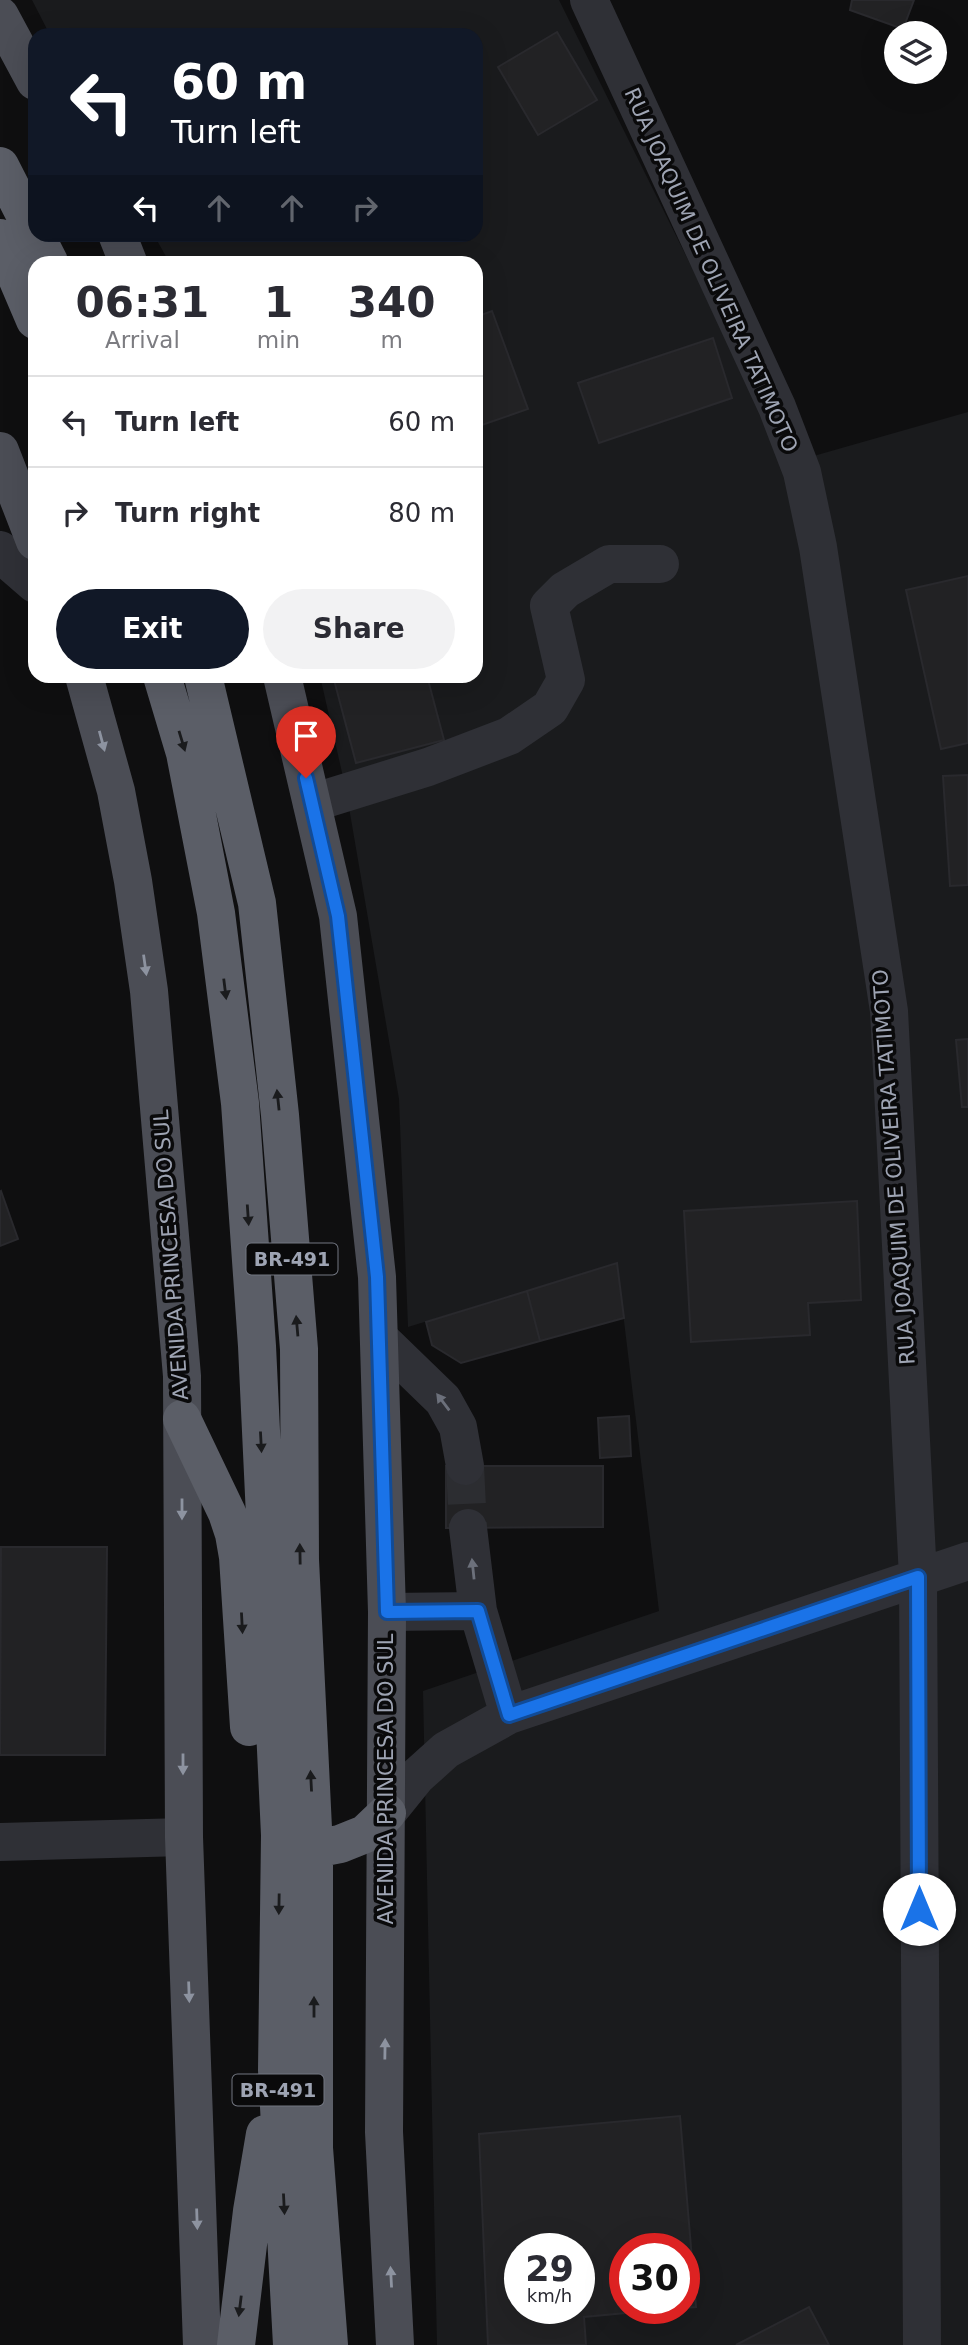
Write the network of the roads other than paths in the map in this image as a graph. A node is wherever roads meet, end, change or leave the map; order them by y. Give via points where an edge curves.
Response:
1 (589, 0) edge
2 (0, 16) edge
3 (28, 68) edge
4 (0, 166) edge
5 (28, 221) edge
6 (0, 238) edge
7 (28, 304) edge
8 (0, 451) edge
9 (28, 523) edge
10 (0, 550) edge
11 (660, 564) dead end
12 (28, 578) edge
13 (86, 683) edge
14 (164, 683) edge
15 (205, 683) edge
16 (284, 683) edge
17 (312, 803) junction
18 (379, 1338) junction
19 (182, 1419) junction
20 (465, 1466) tunnel mouth
21 (468, 1528) tunnel mouth
22 (968, 1561) edge
23 (918, 1577) junction
24 (478, 1611) junction
25 (387, 1612) junction
26 (509, 1715) junction
27 (387, 1813) junction
28 (184, 1837) junction
29 (0, 1842) edge
30 (297, 1842) junction
31 (277, 2070) junction
32 (202, 2345) edge
33 (236, 2345) edge
34 (292, 2345) edge
35 (329, 2345) edge
36 (395, 2345) edge
37 (922, 2345) edge

1 - 23 street, RUA JOAQUIM DE OLIVEIRA TATIMOTO via 777,407 802,472 818,547 889,1012
2 - 3 main road
4 - 5 highway
6 - 7 highway
8 - 9 main road
10 - 12 street
11 - 17 street via 609,564 565,590 549,606 566,680 550,708 540,715 509,736
13 -> 19 main road, AVENIDA PRINCESA DO SUL via 116,790 149,991
14 -> 30 highway, BR-491 via 185,753 216,913 240,1103
30 -> 15 highway, BR-491 via 299,1349 257,903
16 - 17 main road, AVENIDA PRINCESA DO SUL
17 - 18 main road, AVENIDA PRINCESA DO SUL via 338,916 377,1277
20 -> 18 street via 458,1427 443,1400
18 - 25 main road, AVENIDA PRINCESA DO SUL
19 -> 28 main road, AVENIDA PRINCESA DO SUL
19 -> 30 highway via 234,1534 251,1776 260,1804
24 -> 21 street
22 - 23 street
23 - 26 street
23 - 37 street, RUA JOAQUIM DE OLIVEIRA TATIMOTO
24 - 25 street
24 - 26 street
25 - 27 main road, AVENIDA PRINCESA DO SUL
26 - 27 street via 446,1750
27 - 30 highway via 365,1834 340,1844
36 -> 27 main road, AVENIDA PRINCESA DO SUL via 384,2132
28 - 29 street
28 -> 32 main road, AVENIDA PRINCESA DO SUL
30 -> 31 highway, BR-491
35 -> 30 highway, BR-491
31 -> 33 highway via 251,2211
31 -> 34 highway, BR-491

